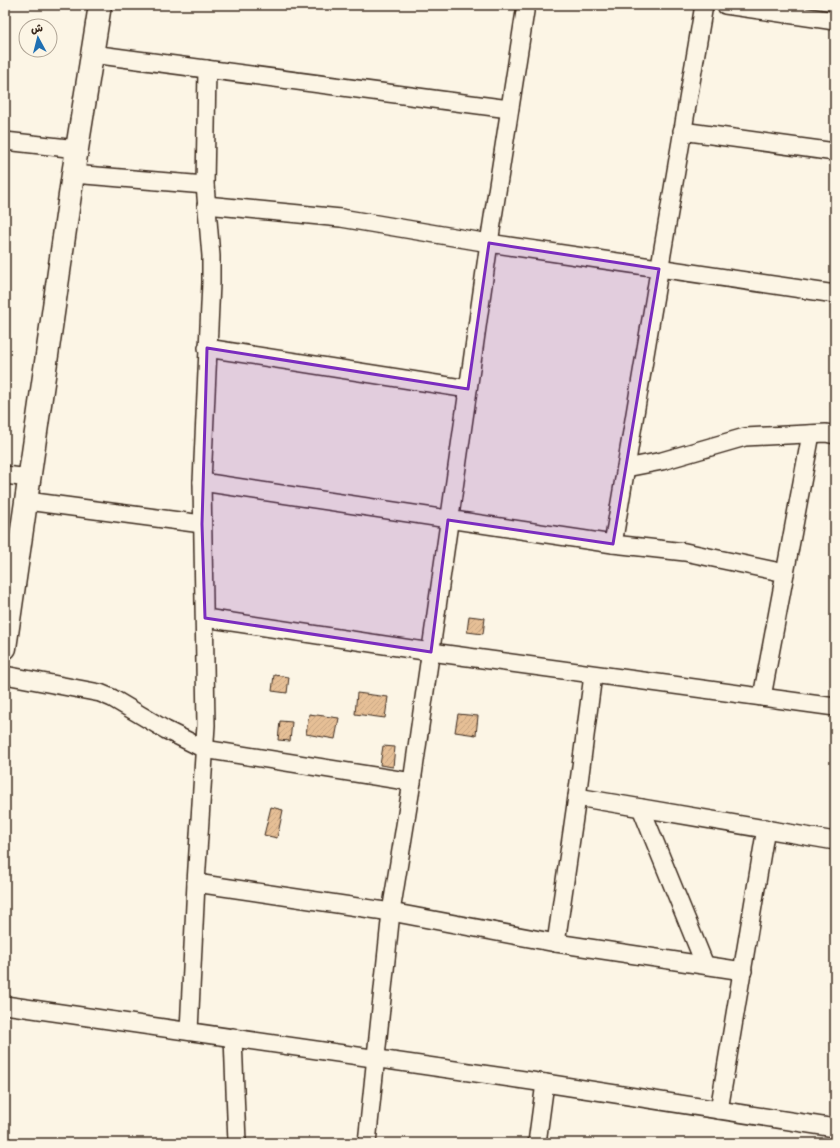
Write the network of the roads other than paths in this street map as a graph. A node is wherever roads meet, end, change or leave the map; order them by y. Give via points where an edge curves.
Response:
1 (100, 5) edge
2 (526, 5) edge
3 (704, 5) edge
4 (725, 5) edge
5 (835, 21) edge
6 (92, 54) junction
7 (207, 69) junction
8 (509, 109) junction
9 (682, 131) junction
10 (5, 140) edge
11 (77, 149) junction
12 (835, 152) edge
13 (73, 174) junction
14 (205, 185) junction
15 (206, 204) junction
16 (489, 242) junction
17 (659, 269) junction
18 (835, 294) edge
19 (207, 348) junction
20 (468, 389) junction
21 (811, 434) junction
22 (835, 435) edge
23 (626, 468) junction
24 (5, 475) edge
25 (29, 478) junction
26 (202, 482) junction
27 (27, 501) junction
28 (448, 520) junction
29 (202, 524) junction
30 (613, 544) junction
31 (785, 573) junction
32 (205, 618) junction
33 (5, 647) edge
34 (430, 652) junction
35 (5, 675) edge
36 (593, 675) junction
37 (762, 697) junction
38 (835, 707) edge
39 (204, 749) junction
40 (412, 782) junction
41 (577, 797) junction
42 (641, 808) junction
43 (766, 828) junction
44 (835, 841) edge
45 (196, 883) junction
46 (392, 912) junction
47 (556, 943) junction
48 (705, 965) junction
49 (743, 971) junction
50 (5, 1005) edge
51 (189, 1031) junction
52 (233, 1037) junction
53 (375, 1058) junction
54 (545, 1083) junction
55 (720, 1110) junction
56 (835, 1128) edge
57 (237, 1143) edge
58 (367, 1143) edge
59 (537, 1143) edge

1 - 6 street
2 - 8 street
3 - 9 street
4 - 5 street
6 - 7 street
6 - 11 street
7 - 8 street
7 - 14 street
8 - 16 street
9 - 12 street
9 - 17 street
10 - 11 street
11 - 13 street
13 - 14 street
13 - 25 street
14 - 15 street
15 - 16 street via 341,218
15 - 19 street via 211,256
16 - 17 street
16 - 20 street
17 - 18 street
17 - 23 street
19 - 20 street
19 - 26 street
20 - 28 street
21 - 22 street
21 - 23 street via 745,437 662,461
21 - 31 street
23 - 30 street
24 - 25 street
25 - 27 street
26 - 28 street
26 - 29 street
27 - 29 street
27 - 33 street
28 - 30 street
28 - 34 street
29 - 32 street
30 - 31 street via 685,552
31 - 37 street
32 - 34 street
32 - 39 street
34 - 36 street
34 - 40 street
35 - 39 street via 100,693
36 - 37 street
36 - 41 street
37 - 38 street
39 - 40 street
39 - 45 street
40 - 46 street
41 - 42 street
41 - 47 street
42 - 43 street
42 - 48 street
43 - 44 street
43 - 49 street
45 - 46 street
45 - 51 street
46 - 47 street
46 - 53 street
47 - 48 street
48 - 49 street
49 - 55 street
50 - 51 street
51 - 52 street
52 - 53 street
52 - 57 street
53 - 54 street
53 - 58 street
54 - 55 street
54 - 59 street
55 - 56 street

